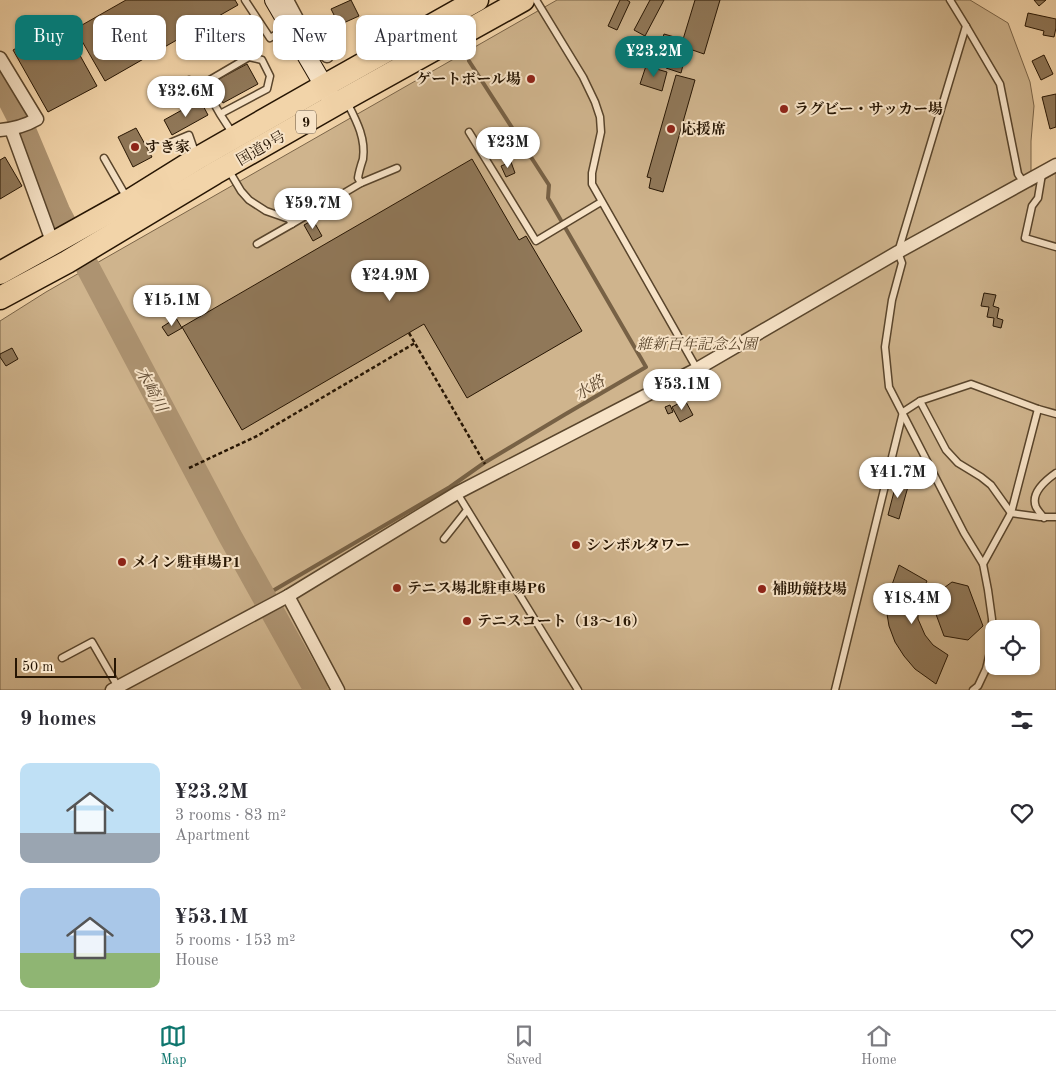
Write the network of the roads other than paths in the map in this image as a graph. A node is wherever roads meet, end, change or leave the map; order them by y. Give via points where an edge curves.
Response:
1 (245, 0) edge
2 (274, 0) edge
3 (287, 0) edge
4 (476, 0) edge
5 (523, 0) edge
6 (536, 0) edge
7 (950, 0) edge
8 (283, 15) edge
9 (296, 15) edge
10 (966, 26) junction
11 (273, 36) edge
12 (0, 58) edge
13 (309, 60) edge
14 (189, 80) dead end
15 (324, 86) junction
16 (206, 90) junction
17 (340, 102) junction
18 (220, 114) junction
19 (6, 130) edge
20 (469, 132) dead end
21 (235, 137) junction
22 (170, 143) dead end
23 (104, 158) dead end
24 (198, 158) junction
25 (1056, 165) edge
26 (227, 168) junction
27 (397, 168) dead end
28 (1042, 174) junction
29 (361, 183) junction
30 (1024, 183) junction
31 (129, 201) junction
32 (601, 202) junction
33 (292, 224) junction
34 (87, 237) junction
35 (56, 242) junction
36 (257, 244) dead end
37 (1056, 246) edge
38 (898, 252) junction
39 (0, 273) edge
40 (0, 298) edge
41 (697, 369) junction
42 (920, 402) junction
43 (1038, 409) junction
44 (903, 412) junction
45 (1056, 414) edge
46 (1056, 473) edge
47 (457, 493) junction
48 (467, 510) junction
49 (1011, 513) junction
50 (1056, 517) edge
51 (1044, 518) junction
52 (444, 539) dead end
53 (983, 564) junction
54 (288, 596) junction
55 (62, 658) dead end
56 (115, 688) edge
57 (338, 690) edge
58 (578, 690) edge
59 (835, 690) edge
60 (973, 690) edge

1 - 11 lane via 270,38
2 - 8 street
3 - 9 street
4 - 15 highway, 国道9号 / 9
5 - 17 highway, 国道9号 / 9
6 - 32 lane via 596,102 601,132 592,184
7 - 10 lane
10 - 30 lane via 1000,84 1018,174
10 - 38 lane
12 - 19 street via 36,119
13 - 15 street
14 - 16 lane
15 - 17 street
15 - 21 highway, 国道9号 / 9
16 - 18 lane
16 - 18 lane via 203,84 249,57 262,60 270,76 267,88
17 - 26 highway, 国道9号 / 9
17 - 29 lane via 359,127 363,140 358,178
18 - 21 lane
19 - 35 street
20 - 32 lane via 536,241
21 - 24 highway, 国道9号 / 9
22 - 24 lane via 189,135
23 - 31 lane
24 - 31 highway, 国道9号 / 9
25 - 28 street
26 - 33 lane via 249,200
26 - 34 highway, 国道9号 / 9
27 - 29 lane
28 - 30 street
28 - 37 lane via 1025,238
29 - 33 lane
30 - 38 street
31 - 34 highway, 国道9号 / 9
32 - 41 lane
33 - 36 lane
34 - 35 highway, 国道9号 / 9
34 - 40 highway, 国道9号 / 9 via 67,262
35 - 39 highway, 国道9号 / 9
38 - 41 street
38 - 44 lane via 902,263 885,347 889,386
41 - 47 street
42 - 43 lane via 971,384
42 - 44 lane
42 - 49 lane via 946,450 958,463 991,486
43 - 45 lane
43 - 49 lane
44 - 53 lane
44 - 59 lane
46 - 51 lane via 1037,492 1035,499 1035,506
47 - 48 lane
47 - 54 street
48 - 52 lane
48 - 58 lane
49 - 51 lane
49 - 53 lane
50 - 51 lane
53 - 60 lane via 992,619 992,644 986,670
54 - 56 street
54 - 57 street
55 - 56 lane via 92,642

